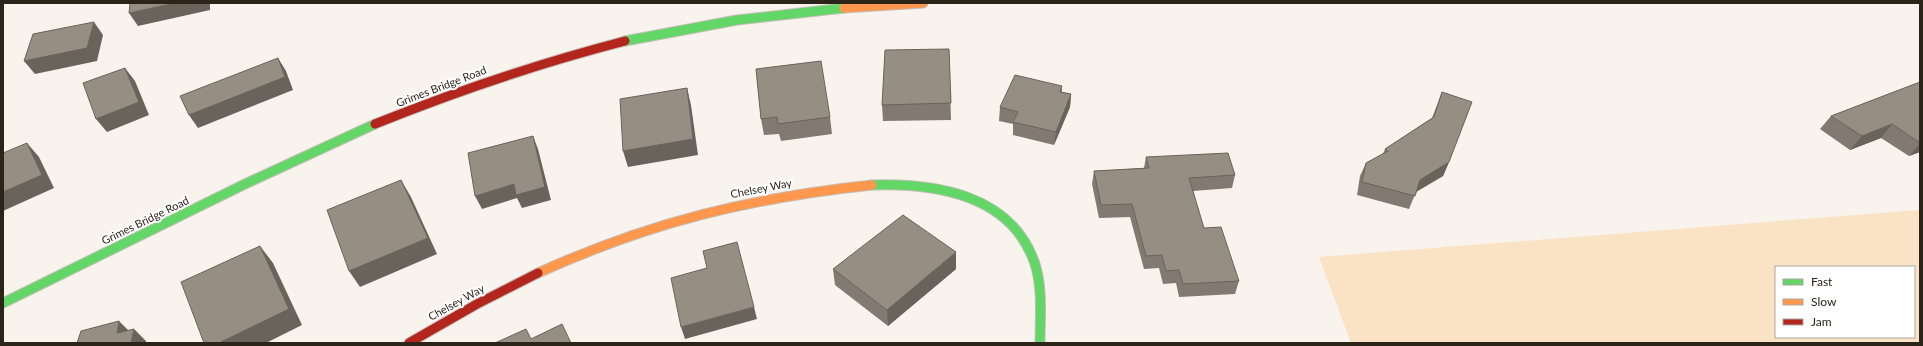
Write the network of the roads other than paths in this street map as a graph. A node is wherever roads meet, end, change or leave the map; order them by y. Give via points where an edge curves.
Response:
1 (923, 3) edge
2 (3, 303) edge
3 (409, 343) edge
4 (1040, 343) edge

1 - 2 street, Grimes Bridge Road via 771,15 700,26 632,39 498,77 422,105 300,158
3 - 4 street, Chelsey Way via 460,313 546,269 594,248 648,229 730,206 826,188 906,184 939,188 970,197 999,214 1018,231 1031,252 1039,276

